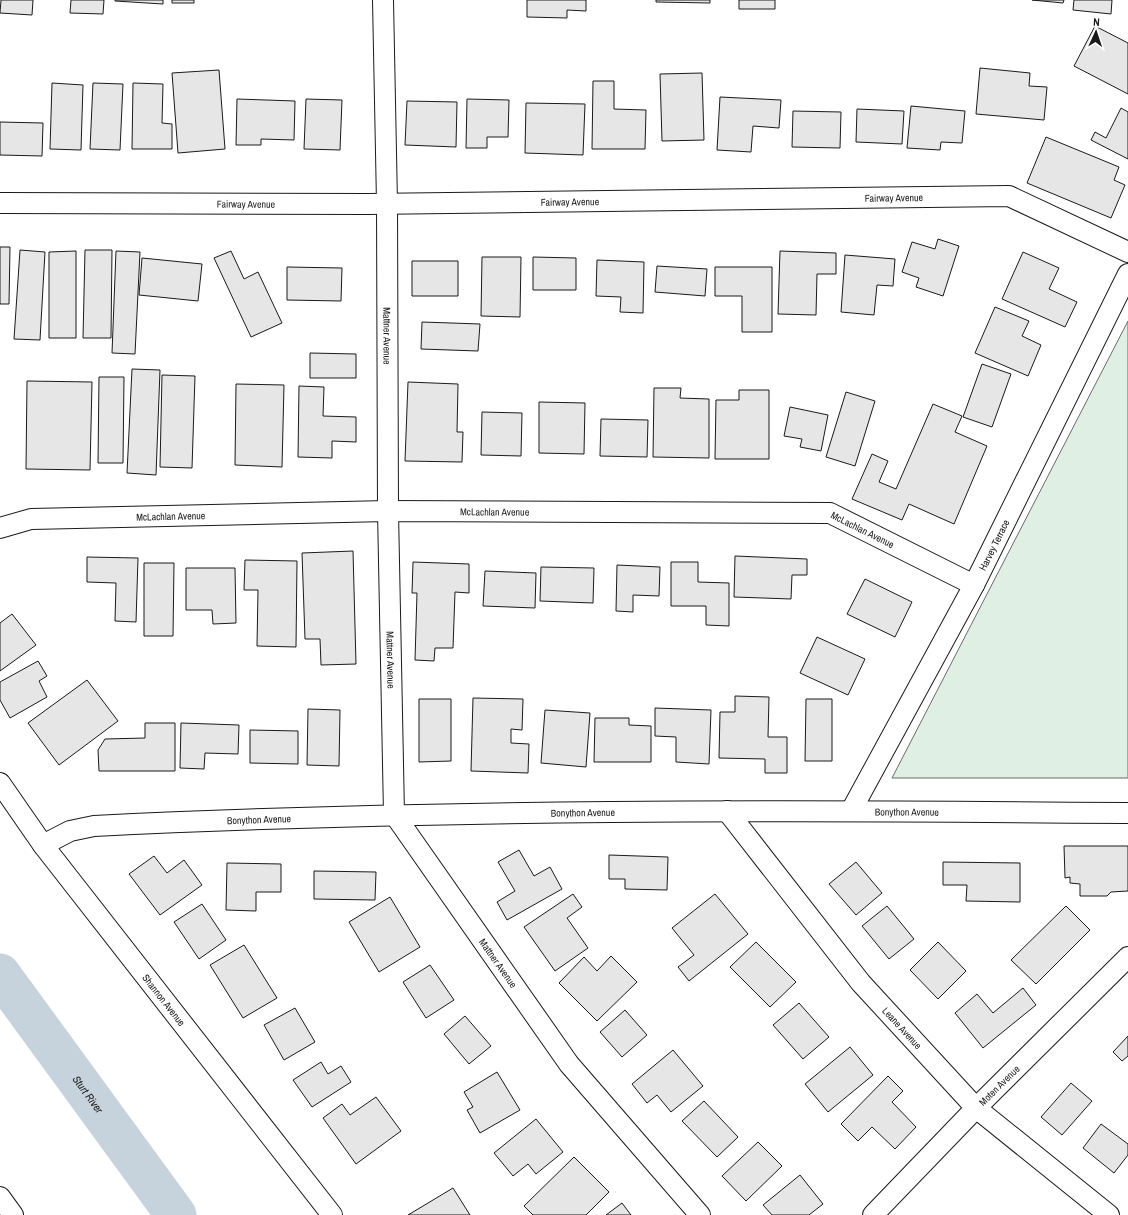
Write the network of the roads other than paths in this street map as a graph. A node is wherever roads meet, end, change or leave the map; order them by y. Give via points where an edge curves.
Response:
1 (384, 0) edge
2 (0, 203) edge
3 (387, 203) junction
4 (1128, 252) edge
5 (1128, 274) edge
6 (388, 511) junction
7 (0, 528) edge
8 (974, 584) junction
9 (0, 783) edge
10 (727, 811) junction
11 (851, 811) junction
12 (1128, 813) edge
13 (394, 814) junction
14 (43, 846) junction
15 (1128, 957) edge
16 (976, 1108) junction
17 (0, 1197) edge
18 (14, 1215) edge
19 (332, 1215) edge
20 (700, 1215) edge
21 (873, 1215) edge
22 (1109, 1215) edge

1 - 3 street, Mattner Avenue
2 - 3 street, Fairway Avenue
3 - 4 street, Fairway Avenue via 1009,196
3 - 6 street, Mattner Avenue
5 - 8 street, Harvey Terrace
6 - 7 street, McLachlan Avenue via 31,519
6 - 8 street, McLachlan Avenue via 830,513
6 - 13 street, Mattner Avenue
8 - 11 street, Harvey Terrace
9 - 14 street, Shannon Avenue
10 - 11 street, Bonython Avenue
10 - 13 street, Bonython Avenue
10 - 16 street, Leane Avenue via 861,983
11 - 12 street, Bonython Avenue
13 - 14 street, Bonython Avenue via 94,826 70,831
13 - 20 street, Mattner Avenue via 568,1064
14 - 19 street, Shannon Avenue
15 - 16 street, Moten Avenue
16 - 21 street, Moten Avenue
16 - 22 street, Leane Avenue
17 - 18 street

